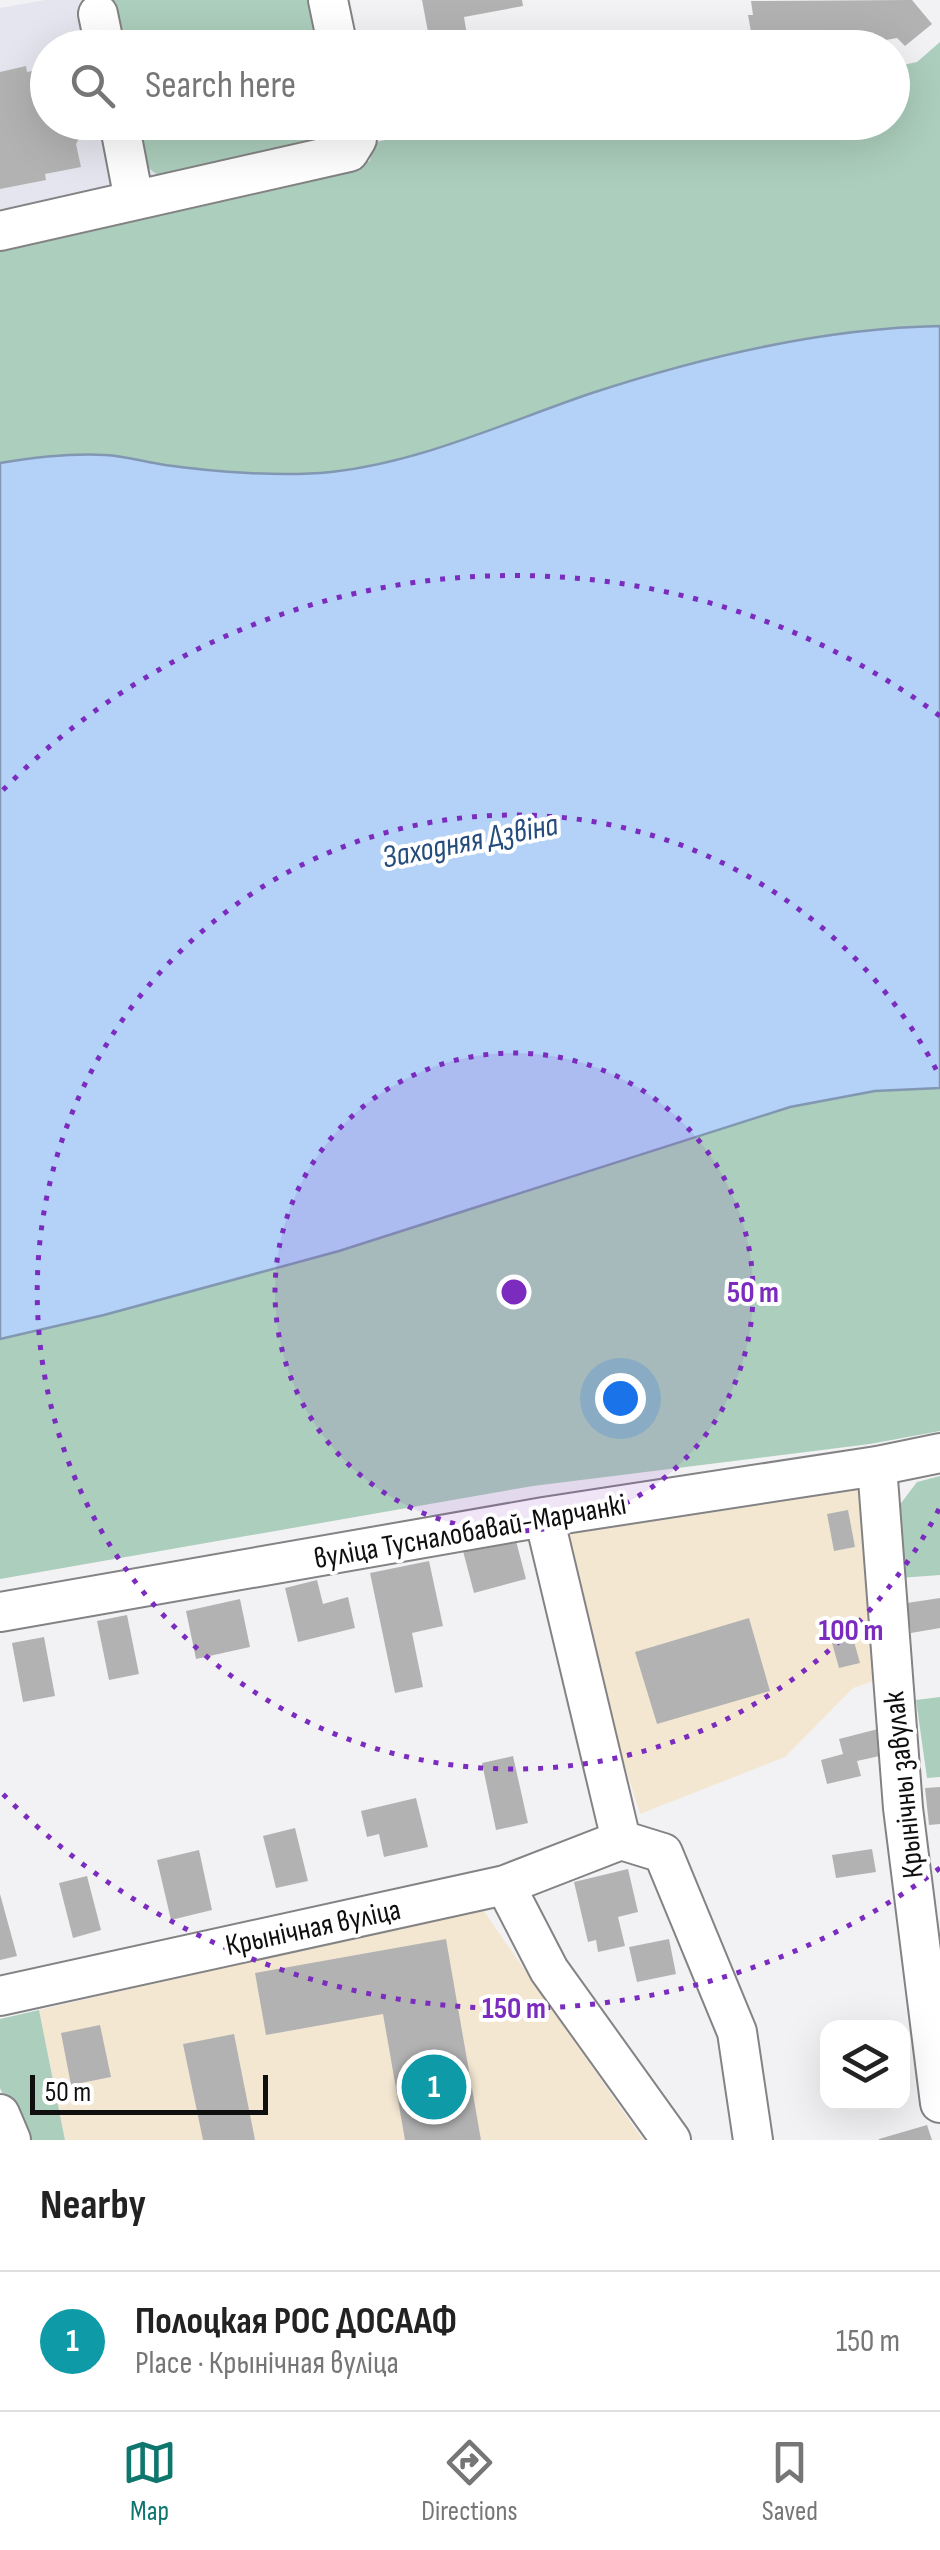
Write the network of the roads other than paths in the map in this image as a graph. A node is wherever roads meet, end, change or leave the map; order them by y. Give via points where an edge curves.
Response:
1 (328, 0) edge
2 (334, 30) edge
3 (122, 140) edge
4 (356, 140) edge
5 (134, 200) junction
6 (0, 231) edge
7 (940, 1453) edge
8 (877, 1466) junction
9 (544, 1517) junction
10 (0, 1612) edge
11 (620, 1840) junction
12 (505, 1884) junction
13 (0, 1996) edge
14 (940, 2103) edge
15 (0, 2114) edge
16 (11, 2140) edge
17 (670, 2140) edge
18 (753, 2140) edge

1 - 2 street
3 - 5 street
4 - 5 street via 348,152
5 - 6 street
7 - 8 street, вуліца Тусналобавай-Марчанкі
8 - 9 street, вуліца Тусналобавай-Марчанкі
8 - 14 street, Крынічны завулак via 903,1808
9 - 10 street, вуліца Тусналобавай-Марчанкі
9 - 11 street
11 - 12 street, Крынічная вуліца
11 - 18 street via 663,1853 737,2032
12 - 13 street, Крынічная вуліца
12 - 17 street via 549,1970
15 - 16 street

